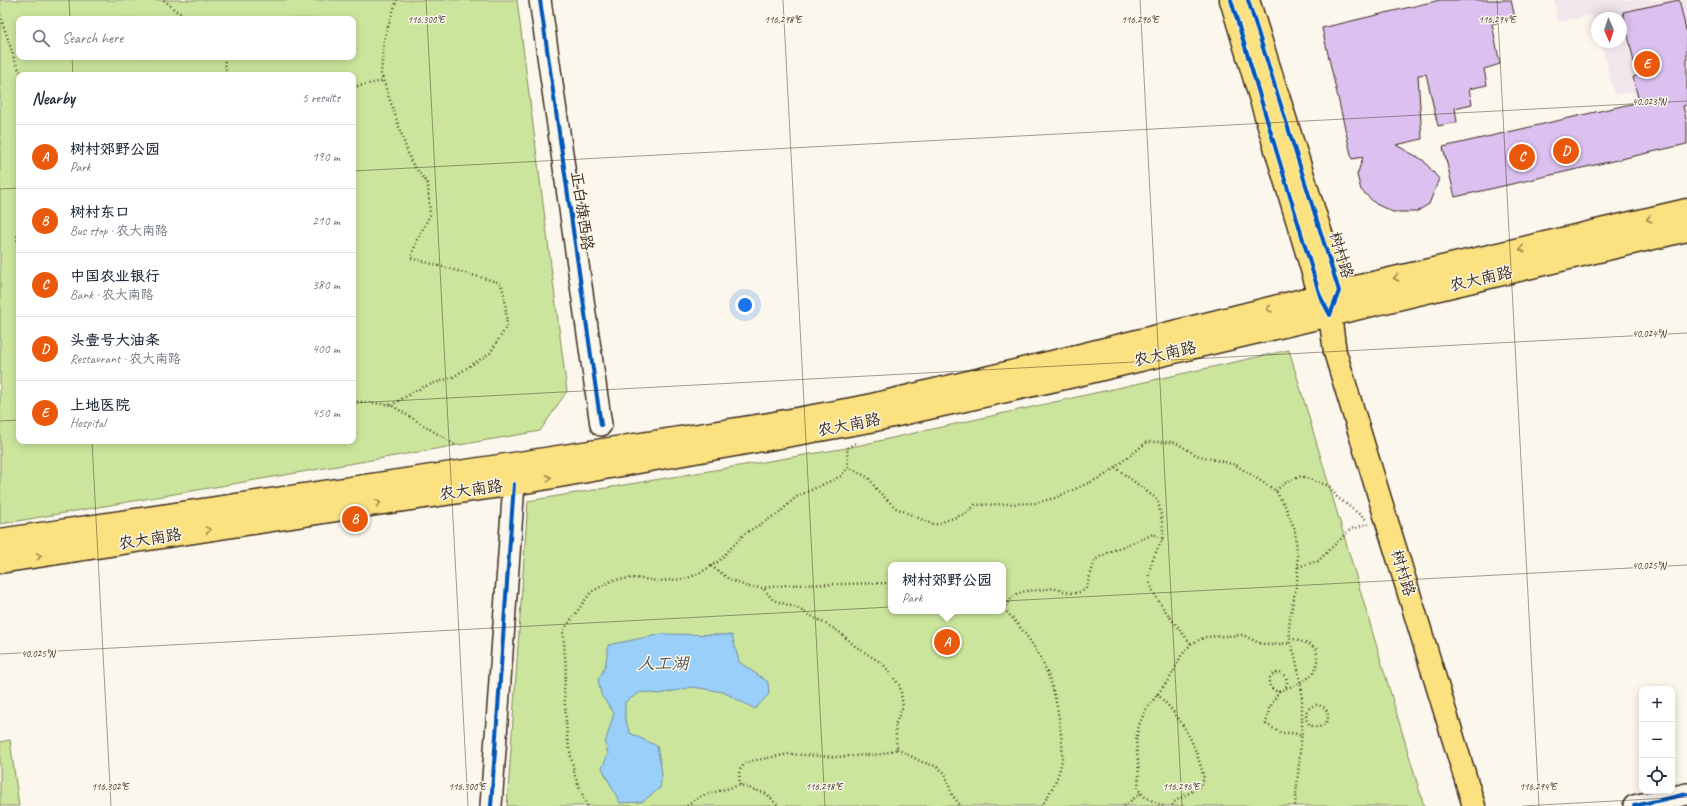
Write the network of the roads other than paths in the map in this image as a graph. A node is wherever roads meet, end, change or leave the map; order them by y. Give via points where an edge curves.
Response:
1 (540, 0) edge
2 (1231, 0) edge
3 (1248, 0) edge
4 (1687, 210) edge
5 (1687, 230) edge
6 (1329, 294) junction
7 (1330, 315) junction
8 (601, 426) dead end
9 (514, 484) junction
10 (0, 540) edge
11 (0, 562) edge
12 (1687, 794) edge
13 (491, 806) edge
14 (1474, 806) edge
15 (1634, 806) edge

1 - 8 street, 正白旗西路
2 - 6 main road, 树村路
3 - 6 main road, 树村路
4 -> 6 main road, 农大南路
5 - 7 main road, 农大南路
6 - 7 main road, 树村路
6 -> 10 main road, 农大南路 via 860,407 769,424
9 -> 7 main road, 农大南路 via 870,421
7 - 14 main road, 树村路 via 1335,352 1378,522
11 -> 9 main road, 农大南路
9 - 13 street
12 - 15 street

